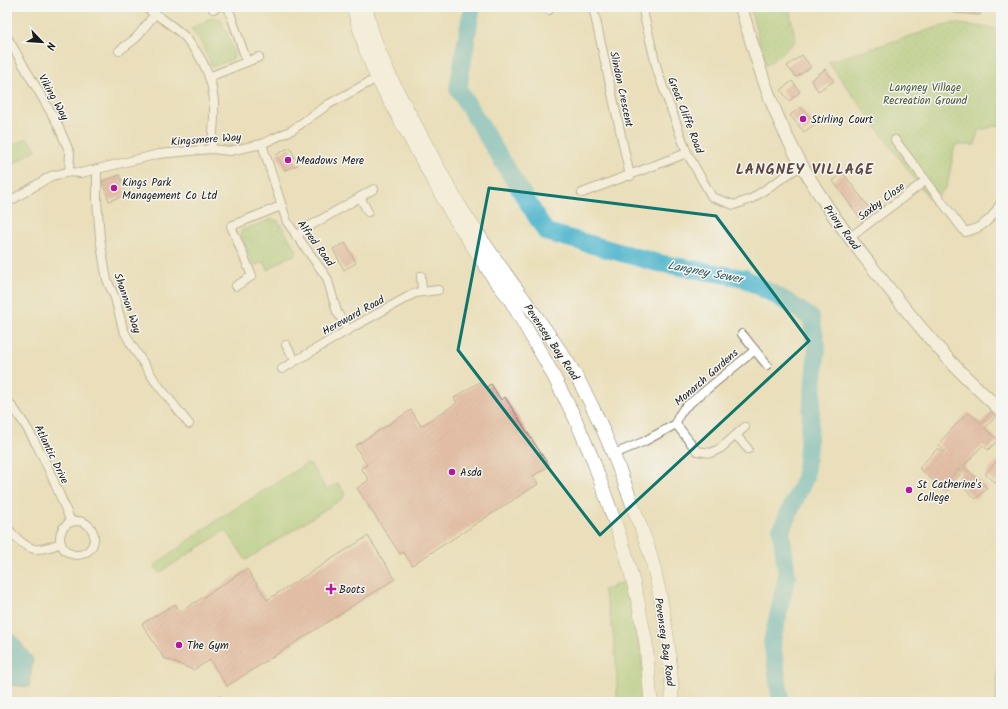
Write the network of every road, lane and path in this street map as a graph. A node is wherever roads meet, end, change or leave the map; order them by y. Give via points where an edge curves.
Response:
1 (145, 7) edge
2 (228, 7) edge
3 (353, 7) edge
4 (366, 7) edge
5 (593, 7) edge
6 (642, 7) edge
7 (741, 7) edge
8 (155, 14) junction
9 (7, 37) edge
10 (119, 51) dead end
11 (259, 57) dead end
12 (247, 62) junction
13 (209, 77) junction
14 (378, 78) junction
15 (895, 140) dead end
16 (262, 144) junction
17 (211, 149) junction
18 (687, 153) junction
19 (802, 165) junction
20 (97, 170) junction
21 (69, 172) junction
22 (630, 176) junction
23 (925, 181) junction
24 (374, 189) dead end
25 (582, 193) dead end
26 (360, 197) junction
27 (1001, 202) edge
28 (7, 203) edge
29 (281, 206) junction
30 (368, 212) dead end
31 (296, 236) junction
32 (849, 238) junction
33 (421, 276) dead end
34 (236, 286) dead end
35 (438, 290) dead end
36 (422, 292) junction
37 (348, 330) junction
38 (742, 334) dead end
39 (286, 345) dead end
40 (755, 350) junction
41 (295, 360) junction
42 (768, 365) dead end
43 (282, 369) dead end
44 (7, 400) edge
45 (1001, 411) edge
46 (189, 424) dead end
47 (676, 424) junction
48 (745, 427) dead end
49 (736, 435) junction
50 (748, 449) dead end
51 (614, 454) junction
52 (71, 522) junction
53 (7, 527) edge
54 (61, 543) junction
55 (651, 702) edge
56 (672, 702) edge

1 - 8 street
2 - 12 street
3 - 14 main road, Pevensey Bay Road via 365,48
4 - 51 main road, Pevensey Bay Road via 379,52 393,84 447,184 468,220 559,350 594,410
5 - 22 street, Slindon Crescent
6 - 18 street, Great Cliffe Road via 658,73
7 - 19 street, Priory Road via 760,70 786,134
8 - 10 street via 136,38
8 - 13 street via 185,37
9 - 21 street, Viking Way via 57,123 70,153
11 - 12 street
12 - 13 street
13 - 17 street via 214,99
14 - 16 street, Kingsmere Way via 329,104 292,130
14 - 55 main road, Pevensey Bay Road via 451,213 524,322 574,416 593,460 626,554 646,643
15 - 23 street
16 - 17 street, Kingsmere Way via 230,151
16 - 29 street, Alfred Road
17 - 20 street, Kingsmere Way via 159,154
18 - 19 street, Great Cliffe Road via 712,197 734,205 751,199
18 - 22 street
19 - 32 street, Priory Road
20 - 21 street, Kingsmere Way
20 - 46 street, Shannon Way via 104,263 123,329 155,381
21 - 28 street, Kingsmere Way via 51,176
22 - 25 street
23 - 27 street via 965,232 979,228 989,220
23 - 32 street, Saxby Close
24 - 26 street
26 - 30 street
26 - 31 street
29 - 31 street, Alfred Road
29 - 34 street via 231,226 252,276
31 - 37 street, Alfred Road via 328,278 337,312
32 - 45 street, Priory Road via 927,334
33 - 36 street
35 - 36 street, Hereward Road
36 - 37 street, Hereward Road
37 - 41 street, Hereward Road
38 - 40 street, Monarch Gardens
39 - 41 street
40 - 42 street, Monarch Gardens
40 - 47 street, Monarch Gardens via 684,408
41 - 43 street, Hereward Road
44 - 52 street, Atlantic Drive via 25,424 46,462
47 - 49 street, Monarch Gardens via 697,451 711,453
47 - 51 street, Monarch Gardens
48 - 49 street, Monarch Gardens
49 - 50 street
51 - 56 main road, Pevensey Bay Road via 651,557 668,647
52 - 54 street via 61,533
52 - 54 street via 81,522 89,527 94,536 92,547 83,554 73,555 63,548
53 - 54 street via 14,536 35,549

